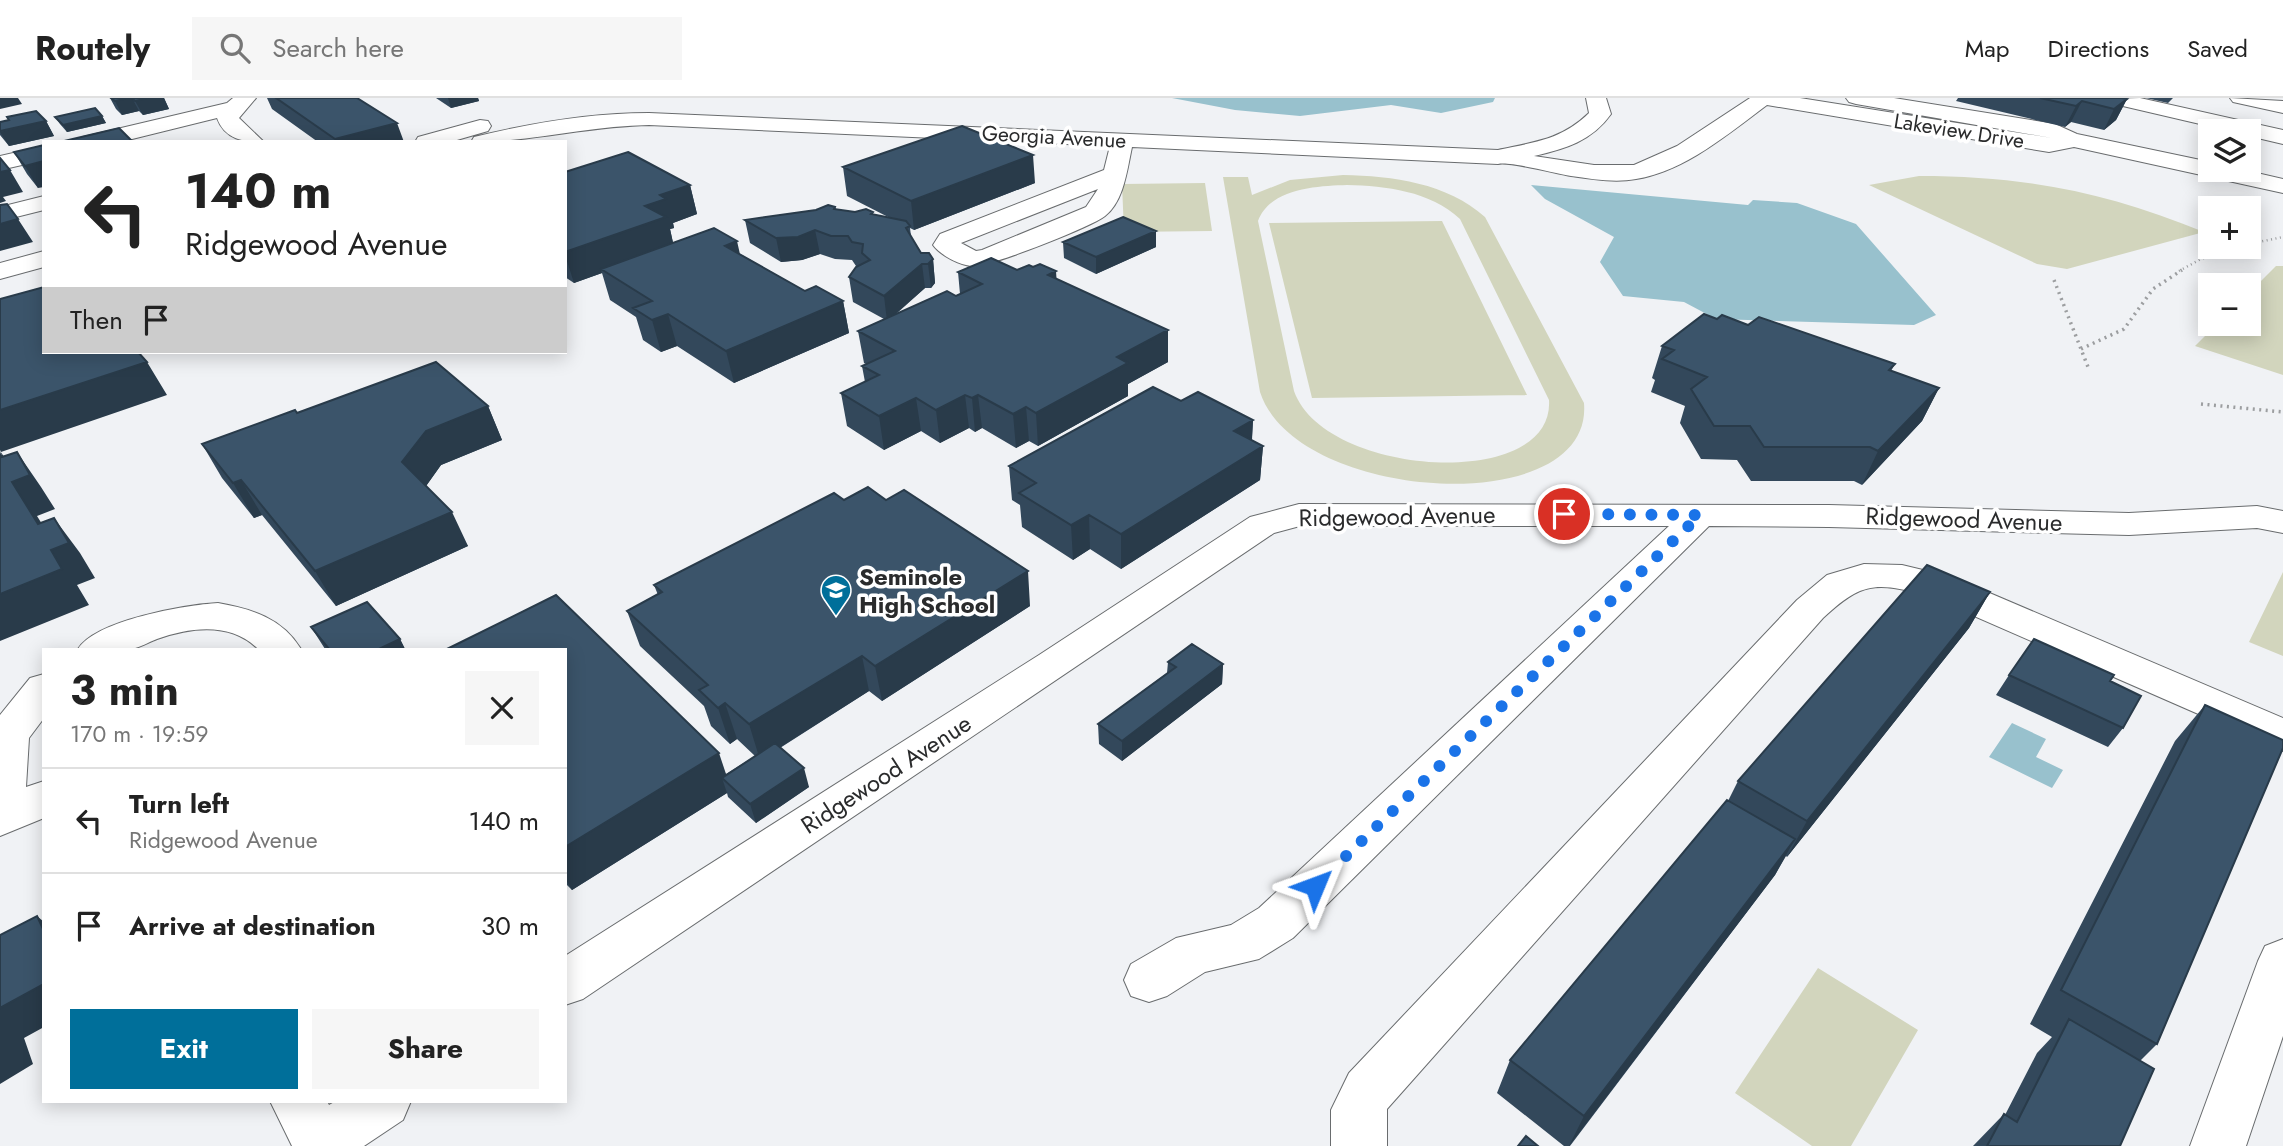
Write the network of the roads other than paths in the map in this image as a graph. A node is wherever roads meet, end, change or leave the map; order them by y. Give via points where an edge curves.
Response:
1 (214, 98) edge
2 (1596, 98) edge
3 (1762, 98) edge
4 (1856, 98) edge
5 (2239, 98) edge
6 (2117, 99) edge
7 (244, 101) edge
8 (2283, 107) edge
9 (481, 134) edge
10 (2283, 137) edge
11 (2070, 139) junction
12 (98, 140) edge
13 (250, 140) edge
14 (440, 140) edge
15 (1123, 140) junction
16 (1553, 144) junction
17 (42, 153) edge
18 (1498, 157) junction
19 (0, 163) edge
20 (2198, 166) edge
21 (1578, 169) junction
22 (1113, 175) junction
23 (2261, 181) edge
24 (2283, 186) edge
25 (42, 204) edge
26 (0, 214) edge
27 (42, 260) edge
28 (0, 271) edge
29 (1700, 515) junction
30 (2283, 522) edge
31 (100, 648) edge
32 (280, 648) edge
33 (42, 691) edge
34 (2283, 735) edge
35 (42, 799) edge
36 (1, 818) edge
37 (2283, 961) edge
38 (1149, 980) dead end
39 (567, 982) edge
40 (379, 1103) edge
41 (313, 1130) edge
42 (1359, 1146) edge
43 (2218, 1146) edge

1 - 7 street
2 - 16 street, Georgia Avenue via 1600,114 1579,135
3 - 11 street, Lakeview Drive via 2049,145 2064,145
3 - 21 street, Lakeview Drive via 1656,166 1633,173
4 - 11 street, Lakeview Drive via 2029,126
5 - 8 street
6 - 10 street
7 - 12 street
7 - 13 street via 228,118
9 - 14 street, Georgia Avenue
9 - 15 street, Georgia Avenue via 614,118
11 - 20 street, Lakeview Drive
15 - 18 street, Georgia Avenue
15 - 22 street
16 - 18 street, Georgia Avenue
16 - 21 street via 1557,159
17 - 19 street
18 - 21 street, Lakeview Drive
22 - 22 street via 1104,205 1095,212 987,257 972,258 946,245 949,239
23 - 24 street, Lakeview Drive
25 - 26 street
27 - 28 street
29 - 30 street, Ridgewood Avenue via 2129,524 2257,517
29 - 38 street via 1276,923 1241,944 1194,953
29 - 39 street, Ridgewood Avenue via 1299,515 1262,525
31 - 32 street via 145,627 199,616 240,619 270,634
33 - 36 street via 8,735
34 - 42 street via 1939,586 1875,575 1840,584 1810,609 1368,1091 1359,1110
35 - 36 street
37 - 43 street
40 - 41 street

